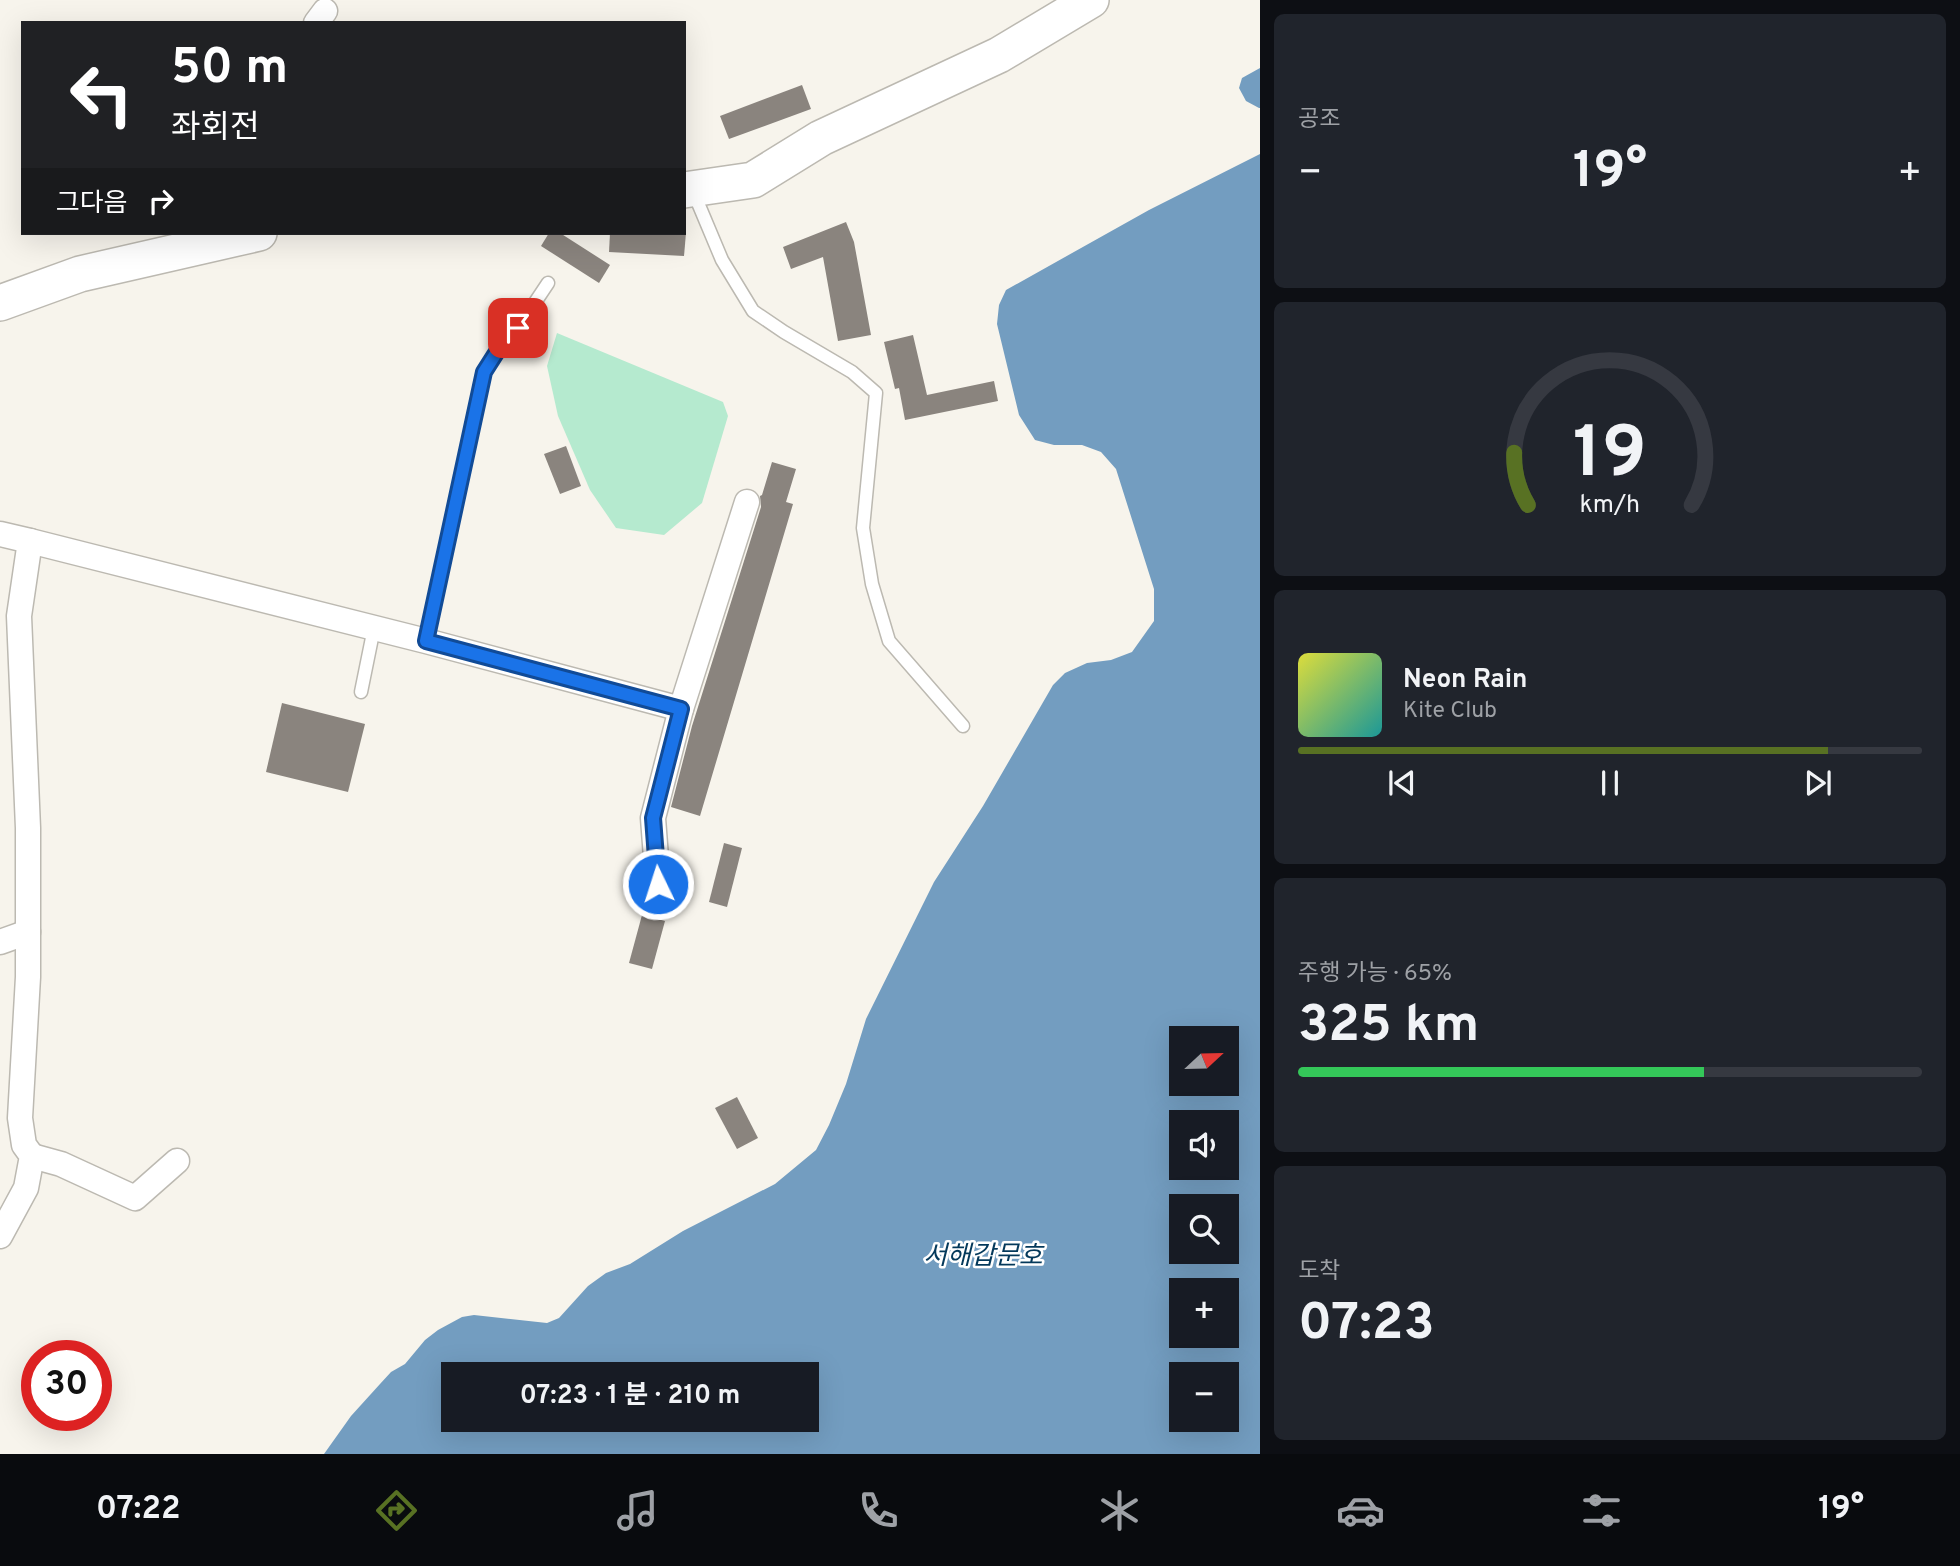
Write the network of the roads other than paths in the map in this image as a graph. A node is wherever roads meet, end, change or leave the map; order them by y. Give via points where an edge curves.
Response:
1 (1091, 0) edge
2 (688, 189) edge
3 (242, 235) edge
4 (200, 240) edge
5 (548, 283) dead end
6 (0, 303) edge
7 (747, 502) dead end
8 (0, 534) edge
9 (30, 541) junction
10 (374, 628) junction
11 (426, 641) junction
12 (360, 692) dead end
13 (681, 709) junction
14 (964, 726) dead end
15 (658, 884) dead end
16 (28, 932) junction
17 (0, 942) edge
18 (10, 1124) edge
19 (32, 1156) junction
20 (177, 1161) dead end
21 (0, 1236) edge

1 - 2 street via 999,55 821,138 752,180
2 - 14 lane via 753,311 852,372 876,393 863,528 872,584 889,642
3 - 4 street
4 - 6 street via 80,274
5 - 11 lane via 484,372
7 - 13 street
8 - 9 street
9 - 10 street
9 - 16 street via 19,616 29,828
10 - 11 street
10 - 12 lane
11 - 13 street
13 - 15 street via 653,818
16 - 17 street
16 - 18 street
18 - 19 street
19 - 20 street via 61,1164 135,1198
19 - 21 street via 26,1188

